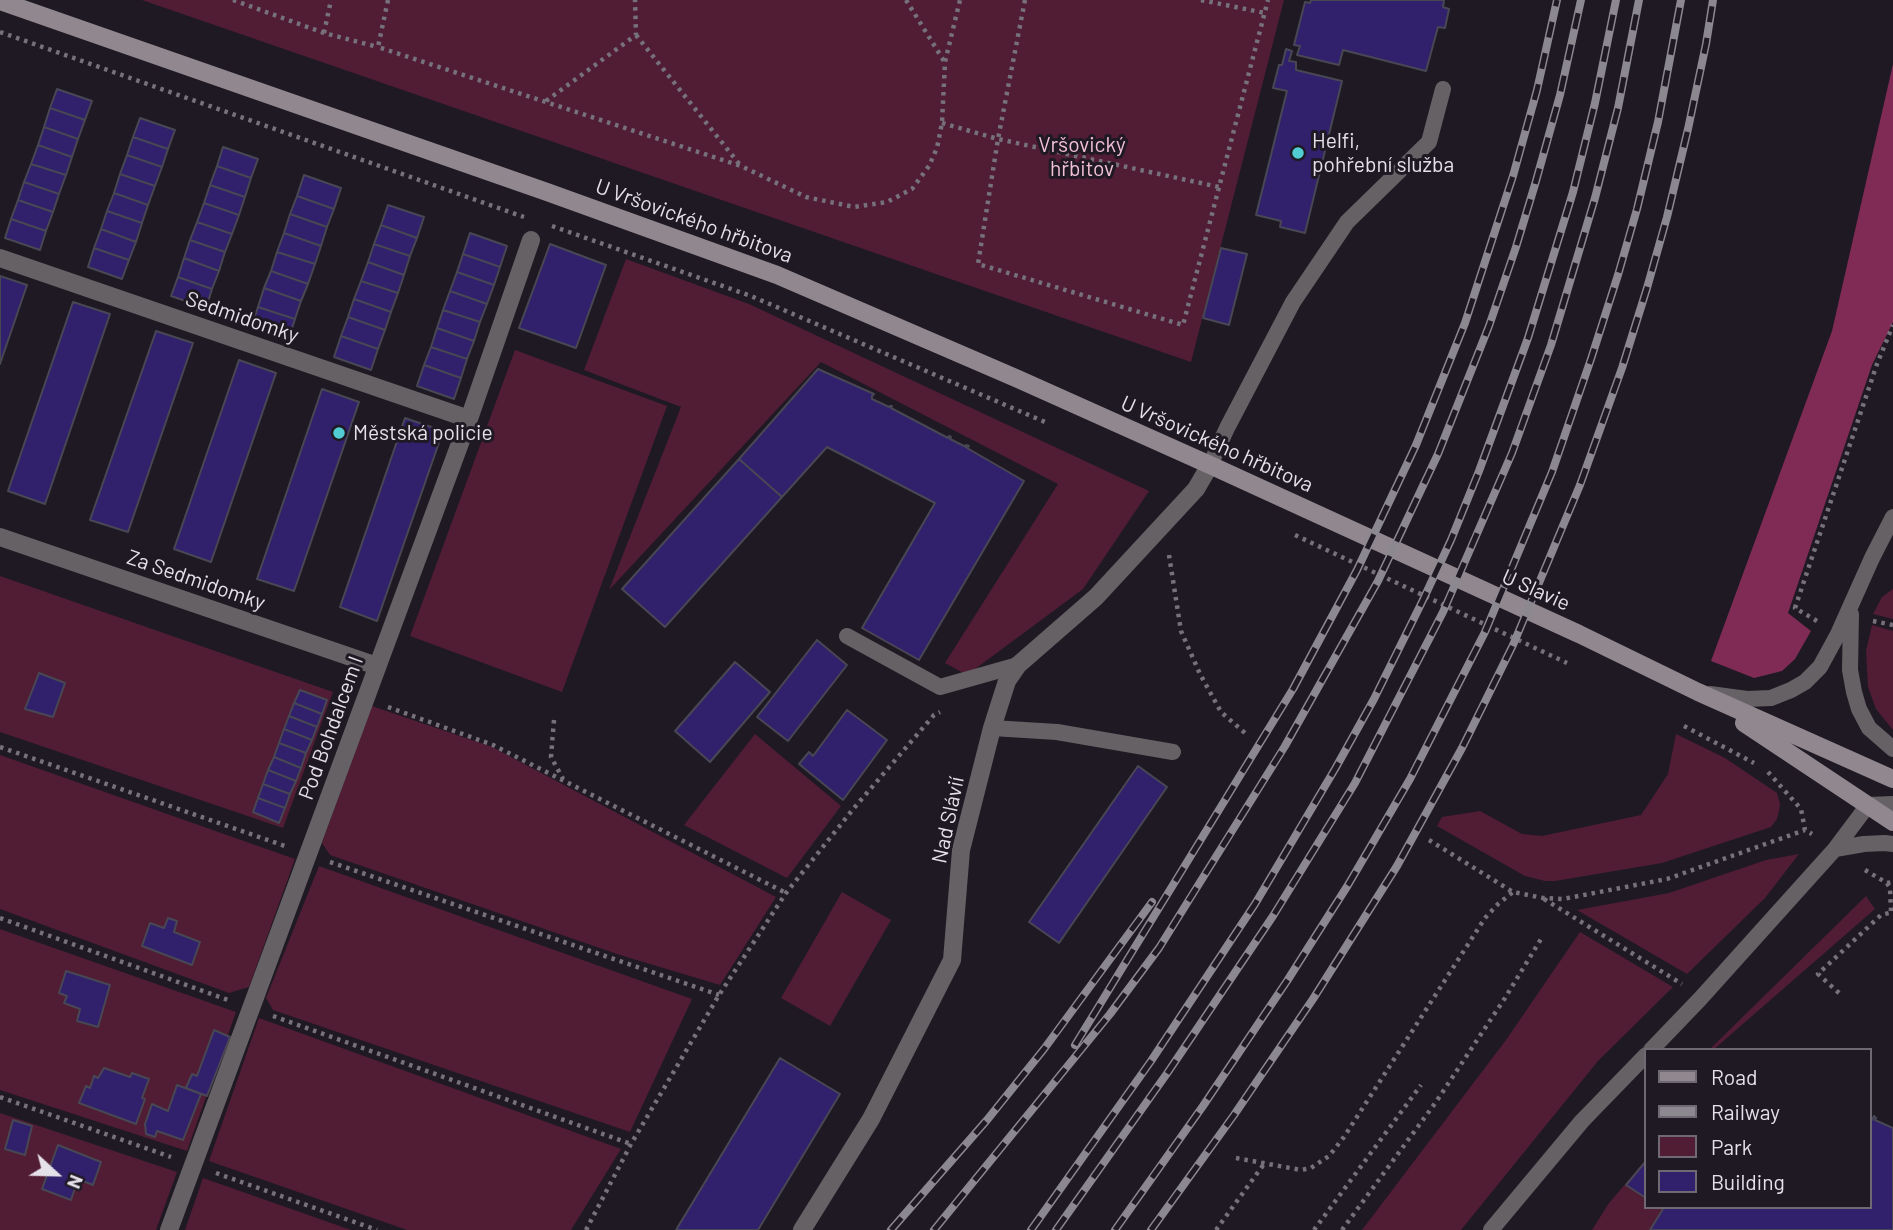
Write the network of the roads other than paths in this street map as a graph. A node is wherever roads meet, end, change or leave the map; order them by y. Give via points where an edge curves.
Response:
1 (0, 1) edge
2 (1443, 89) dead end
3 (531, 240) dead end
4 (0, 258) edge
5 (469, 419) junction
6 (1210, 465) junction
7 (1893, 517) edge
8 (1354, 532) joint
9 (0, 537) edge
10 (1851, 608) junction
11 (847, 636) dead end
12 (1018, 665) junction
13 (377, 666) junction
14 (1698, 692) junction
15 (992, 728) junction
16 (1893, 749) edge
17 (1173, 752) dead end
18 (1893, 779) edge
19 (1893, 804) edge
20 (1868, 805) junction
21 (1893, 822) edge
22 (1893, 844) edge
23 (1835, 849) junction
24 (1653, 1048) edge
25 (1644, 1057) edge
26 (169, 1230) edge
27 (802, 1230) edge
28 (1491, 1230) edge

1 - 6 main road, U Vršovického hřbitova via 777,275
2 - 6 lane via 1429,142 1347,222 1293,302
3 - 5 street, Pod Bohdalcem I
4 - 5 street, Sedmidomky
5 - 13 street, Pod Bohdalcem I
6 - 8 main road, U Vršovického hřbitova
6 - 12 street, Nad Slávií via 1196,489 1096,597
7 - 10 lane
8 - 14 main road, U Slavie
9 - 13 street, Za Sedmidomky
10 - 14 lane via 1820,667 1791,690 1771,698 1747,699
10 - 16 lane via 1850,670 1859,709 1869,728
11 - 12 lane via 940,687
12 - 15 street, Nad Slávií via 1007,681
13 - 26 street, Pod Bohdalcem I
14 - 18 main road, U Slavie
14 - 20 main road, U Slavie
15 - 17 lane via 1057,732
15 - 27 street, Nad Slávií via 961,850 951,960 872,1119
19 - 20 lane
20 - 21 main road, U Slavie
20 - 23 lane
22 - 23 lane
23 - 24 lane
25 - 28 lane via 1582,1121

